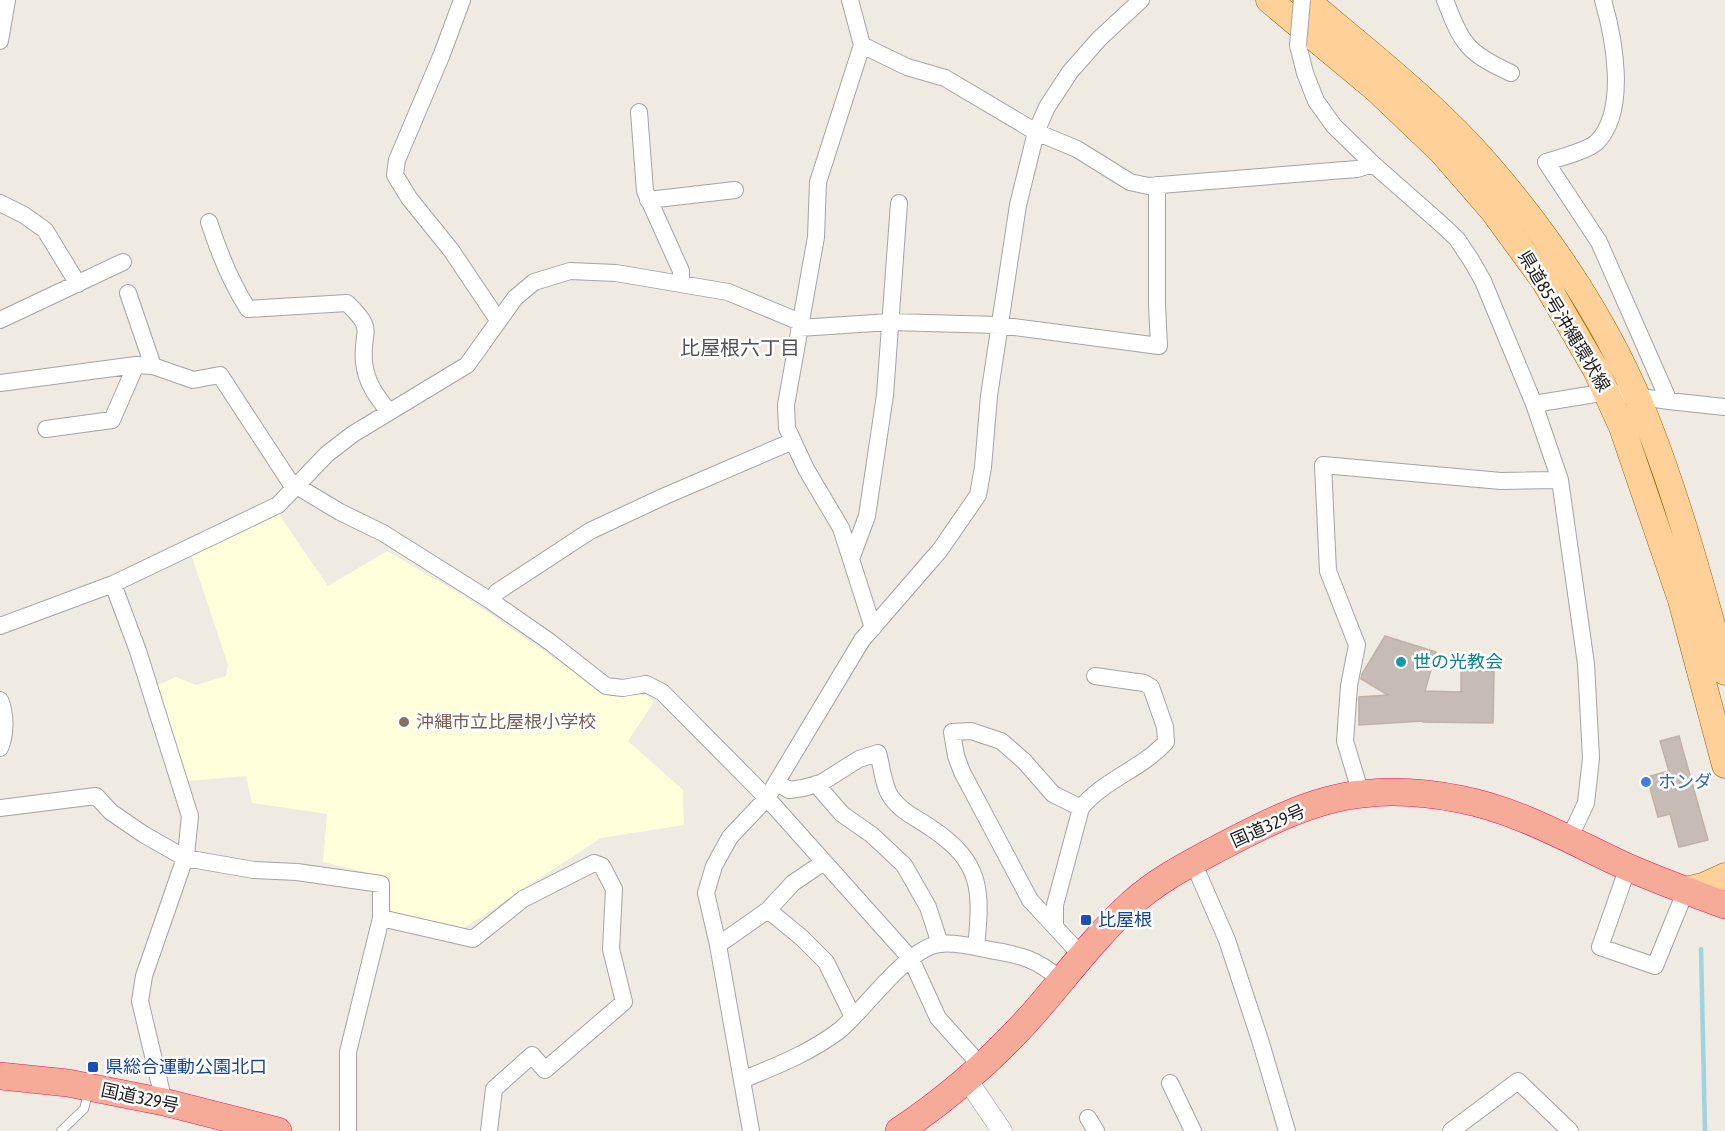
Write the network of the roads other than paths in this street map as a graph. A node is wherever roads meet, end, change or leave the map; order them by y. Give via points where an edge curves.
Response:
1 (7, 0) edge
2 (462, 0) edge
3 (850, 0) edge
4 (1142, 0) edge
5 (1269, 0) edge
6 (1304, 0) edge
7 (1445, 0) edge
8 (1603, 0) edge
9 (0, 41) edge
10 (862, 45) junction
11 (1511, 73) dead end
12 (639, 112) dead end
13 (1036, 132) junction
14 (1373, 164) junction
15 (1157, 184) junction
16 (735, 190) dead end
17 (648, 200) junction
18 (0, 203) edge
19 (899, 203) dead end
20 (209, 222) dead end
21 (123, 262) dead end
22 (78, 284) junction
23 (681, 284) junction
24 (128, 293) dead end
25 (0, 320) edge
26 (498, 320) junction
27 (890, 322) junction
28 (799, 325) junction
29 (999, 325) junction
30 (144, 365) junction
31 (0, 383) edge
32 (1607, 392) junction
33 (1636, 396) junction
34 (1670, 401) junction
35 (1534, 404) junction
36 (1725, 406) edge
37 (389, 412) junction
38 (46, 429) dead end
39 (793, 441) junction
40 (1560, 480) junction
41 (297, 485) junction
42 (851, 559) junction
43 (112, 584) junction
44 (490, 601) junction
45 (0, 626) edge
46 (873, 628) junction
47 (1725, 672) edge
48 (1095, 676) dead end
49 (0, 700) edge
50 (0, 748) edge
51 (1725, 765) edge
52 (777, 783) junction
53 (816, 784) junction
54 (1361, 794) junction
55 (767, 798) junction
56 (0, 808) edge
57 (1081, 808) junction
58 (1569, 839) junction
59 (185, 858) junction
60 (824, 862) junction
61 (1193, 862) junction
62 (1628, 867) junction
63 (1725, 876) edge
64 (1686, 890) junction
65 (1725, 905) edge
66 (768, 910) junction
67 (381, 918) junction
68 (1055, 927) junction
69 (940, 944) junction
70 (717, 945) junction
71 (976, 947) junction
72 (1081, 955) junction
73 (911, 959) junction
74 (1061, 980) junction
75 (853, 1017) junction
76 (975, 1074) junction
77 (0, 1076) edge
78 (742, 1080) junction
79 (1170, 1083) dead end
80 (90, 1087) junction
81 (164, 1102) junction
82 (61, 1131) edge
83 (278, 1131) edge
84 (348, 1131) edge
85 (489, 1131) edge
86 (751, 1131) edge
87 (899, 1131) edge
88 (1002, 1131) edge
89 (1192, 1131) edge
90 (1287, 1131) edge
91 (1451, 1131) edge
92 (1570, 1131) edge

1 - 9 street
2 - 26 street via 397,160 395,175
3 - 10 street
4 - 13 street via 1070,72
5 - 32 main road, 県道85号沖縄環状線 via 1377,90 1441,151 1494,212 1545,282
6 - 14 street, bridge via 1298,45 1316,101 1334,126
6 - 33 main road, 県道85号沖縄環状線 via 1408,87 1489,167 1567,270
7 - 11 street via 1463,43 1486,62
8 - 34 street via 1617,74 1605,130 1596,144 1546,162 1599,242
10 - 13 street via 907,68 945,78
10 - 28 street via 818,182 816,237
12 - 17 street
13 - 15 street via 1077,149 1130,182
13 - 29 street via 1018,205
14 - 15 street via 1357,169
14 - 35 street via 1457,239 1483,281
15 - 29 street via 1159,346
16 - 17 street
17 - 23 street via 681,271
18 - 22 street via 45,230
19 - 27 street
20 - 37 street via 218,252 248,309 347,303 361,316 367,328 364,363 371,389
21 - 22 street
22 - 25 street
23 - 26 street via 616,273 570,271 534,282 515,297
23 - 28 street via 728,292
24 - 30 street
26 - 37 street via 467,364
27 - 28 street
27 - 29 street
27 - 42 street via 885,395 867,516
28 - 39 street via 786,405 787,428
29 - 46 street via 978,495 940,550
30 - 31 street
30 - 38 street via 112,420
30 - 41 street via 193,380 220,375 290,482
32 - 33 street
32 - 35 street
32 - 51 main road, 県道85号沖縄環状線 via 1681,600
33 - 34 street
33 - 47 main road, 県道85号沖縄環状線 via 1679,516
34 - 36 street
35 - 40 street
37 - 41 street via 327,454
39 - 42 street via 841,528
39 - 44 street via 590,531 497,592
40 - 54 street via 1501,481 1323,465 1328,571 1357,645 1345,741
40 - 58 street via 1586,664 1591,758 1586,803
41 - 43 street via 278,504
41 - 44 street via 383,533
42 - 46 street
43 - 45 street
43 - 59 street via 138,651 190,816
44 - 55 street via 606,686 646,684 662,692
46 - 52 street via 862,640
48 - 57 street via 1151,687 1166,741
49 - 50 street via 5,711
52 - 53 street via 789,790
52 - 55 street
53 - 69 street via 842,814 904,865 928,907
53 - 71 street via 859,759 878,753 890,795 902,810 950,840 964,857 978,885
54 - 58 highway, 国道329号 via 1411,793 1459,799 1510,813
54 - 61 highway, 国道329号 via 1283,817
55 - 60 street
55 - 70 street via 730,837 714,866 706,893
56 - 59 street via 96,796 111,813
57 - 68 street via 1055,905
57 - 68 street via 1053,794 1001,741 971,731 952,732 956,756 971,790 1030,900
58 - 62 highway, 国道329号
59 - 67 street via 381,884
59 - 81 street via 144,976 140,1001
60 - 66 street via 793,883
60 - 73 street
61 - 72 highway, 国道329号 via 1132,903
61 - 90 street via 1227,940
62 - 64 highway, 国道329号
62 - 64 street via 1600,947 1655,966
63 - 64 main road
64 - 65 highway, 国道329号
66 - 70 street
66 - 75 street via 826,962
67 - 84 street via 348,1052
67 - 85 street via 473,939 523,899 594,863 602,866 614,889 611,949 624,1002 545,1070 532,1055 494,1089
68 - 72 street
69 - 71 street
69 - 73 street
70 - 78 street
71 - 74 street via 1023,956
72 - 74 highway, 国道329号
73 - 75 street
73 - 76 street via 938,1018
74 - 76 highway, 国道329号
75 - 78 street via 814,1048
76 - 87 highway, 国道329号
76 - 88 street
77 - 80 highway, 国道329号
78 - 86 street
79 - 89 street
80 - 81 highway, 国道329号
80 - 82 lane via 84,1109
81 - 83 highway, 国道329号
91 - 92 street via 1518,1081

